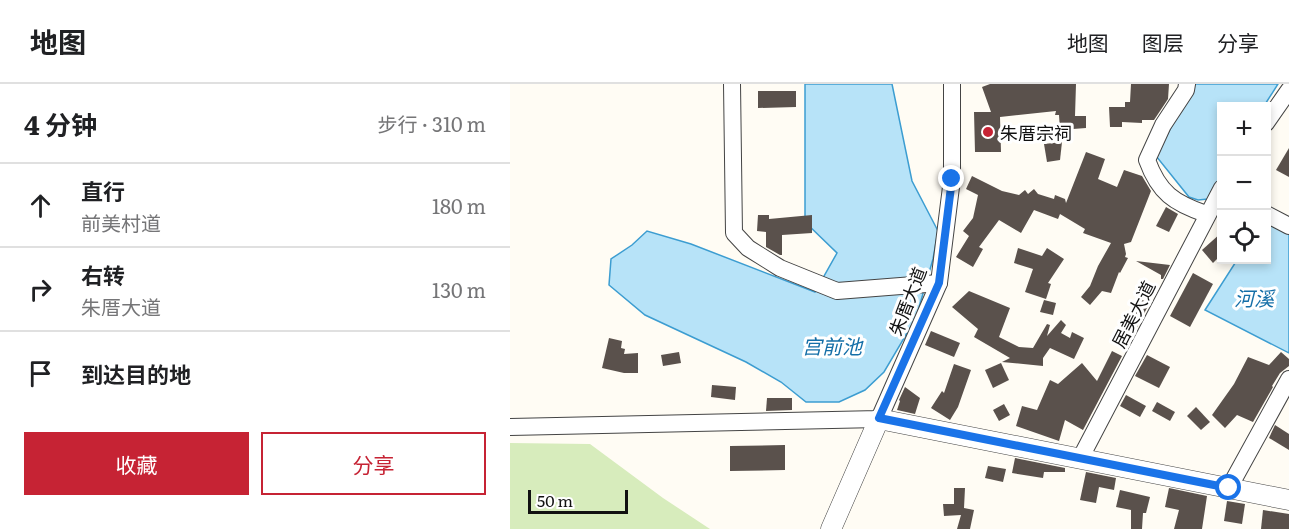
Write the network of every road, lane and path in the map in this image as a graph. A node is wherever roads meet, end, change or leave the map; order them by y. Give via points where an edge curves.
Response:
1 (732, 84) edge
2 (952, 84) edge
3 (1187, 84) edge
4 (1289, 90) edge
5 (1271, 116) edge
6 (1217, 196) edge
7 (1206, 214) junction
8 (1271, 217) edge
9 (1289, 226) edge
10 (939, 283) junction
11 (1289, 379) edge
12 (879, 418) junction
13 (510, 427) edge
14 (1080, 459) junction
15 (1229, 488) junction
16 (1289, 500) edge
17 (831, 529) edge

1 - 10 street via 734,233 748,248 780,268 837,291
2 - 10 street, 朱厝大道 via 952,179
3 - 7 street via 1147,160 1154,178 1170,196 1181,205
4 - 5 street
6 - 7 street, 居美大道
7 - 14 street, 居美大道
8 - 9 street
10 - 12 street, 朱厝大道
11 - 15 street
12 - 13 street
12 - 14 street
12 - 17 street
14 - 15 street
15 - 16 street

